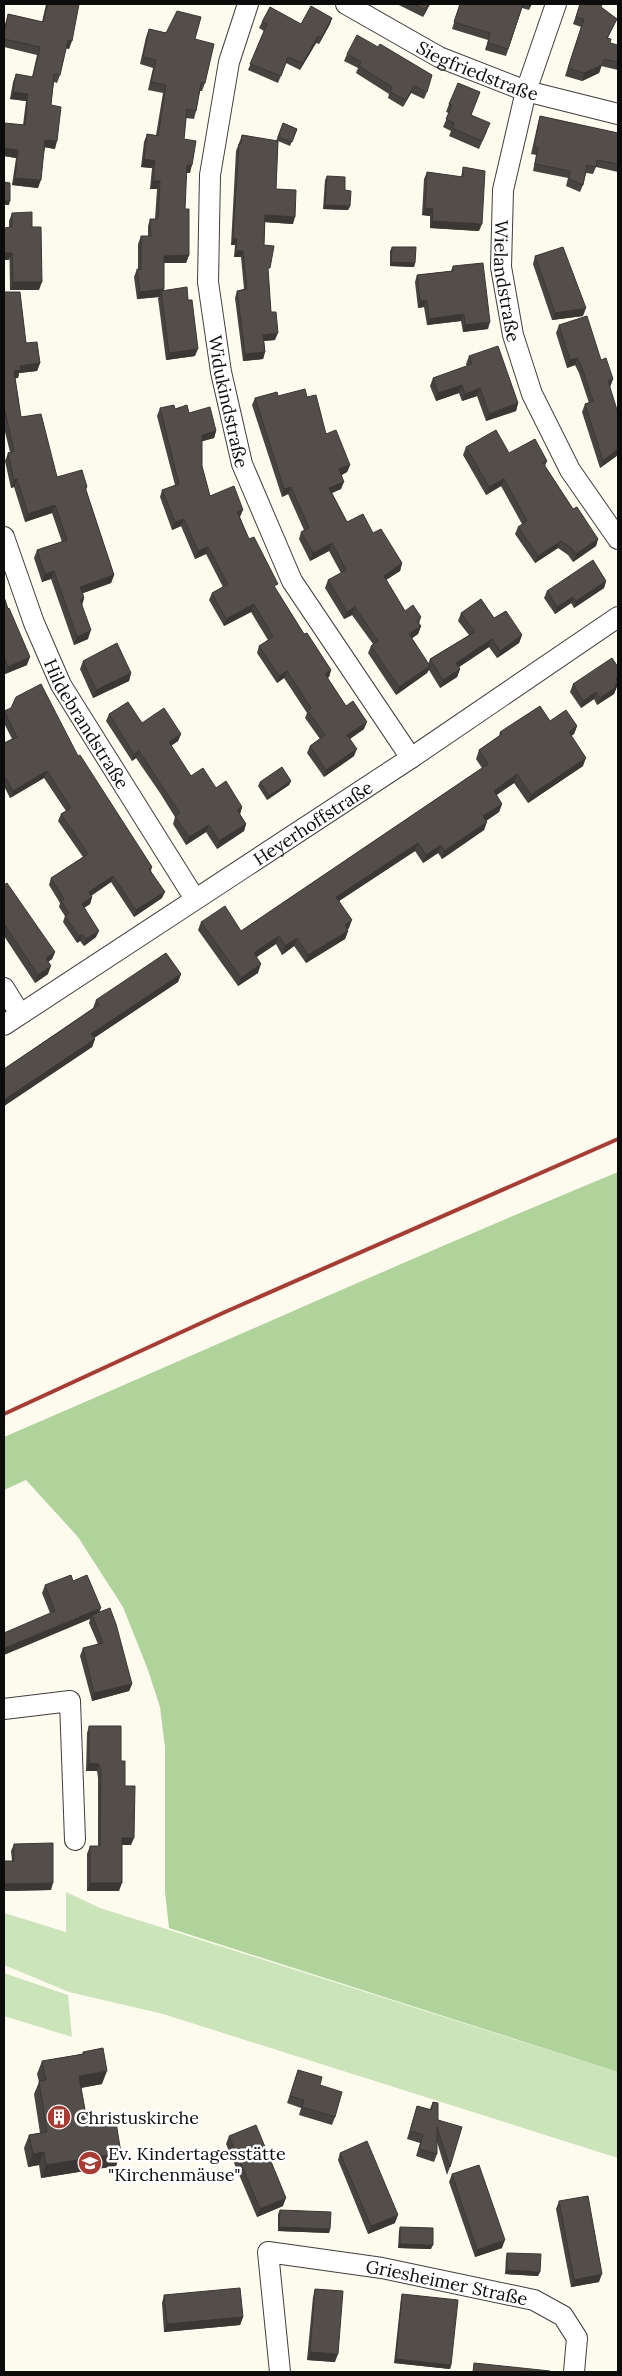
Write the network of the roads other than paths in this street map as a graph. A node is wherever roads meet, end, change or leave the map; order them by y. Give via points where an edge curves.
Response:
1 (248, 4) edge
2 (346, 4) edge
3 (556, 4) edge
4 (526, 91) junction
5 (618, 114) edge
6 (4, 536) edge
7 (618, 539) edge
8 (618, 617) edge
9 (411, 758) junction
10 (195, 899) junction
11 (4, 988) edge
12 (20, 1014) junction
13 (4, 1025) edge
14 (4, 1709) edge
15 (75, 1840) dead end
16 (280, 2372) edge
17 (574, 2372) edge

1 - 9 street, Widukindstraße via 229,62 210,175 208,282 221,372 242,464 292,582
2 - 4 street, Siegfriedstraße via 440,57
3 - 4 street, Wielandstraße
4 - 5 street, Siegfriedstraße
4 - 7 street, Wielandstraße via 503,190 501,267 513,335 532,394 570,470
6 - 10 street, Hildebrandstraße via 34,624 61,685
8 - 9 street, Heyerhoffstraße
9 - 10 street, Heyerhoffstraße
10 - 12 street, Heyerhoffstraße
11 - 12 street
12 - 13 street, Heyerhoffstraße
14 - 15 street via 70,1701
16 - 17 street, Griesheimer Straße via 268,2252 382,2268 534,2300 563,2316 577,2338

